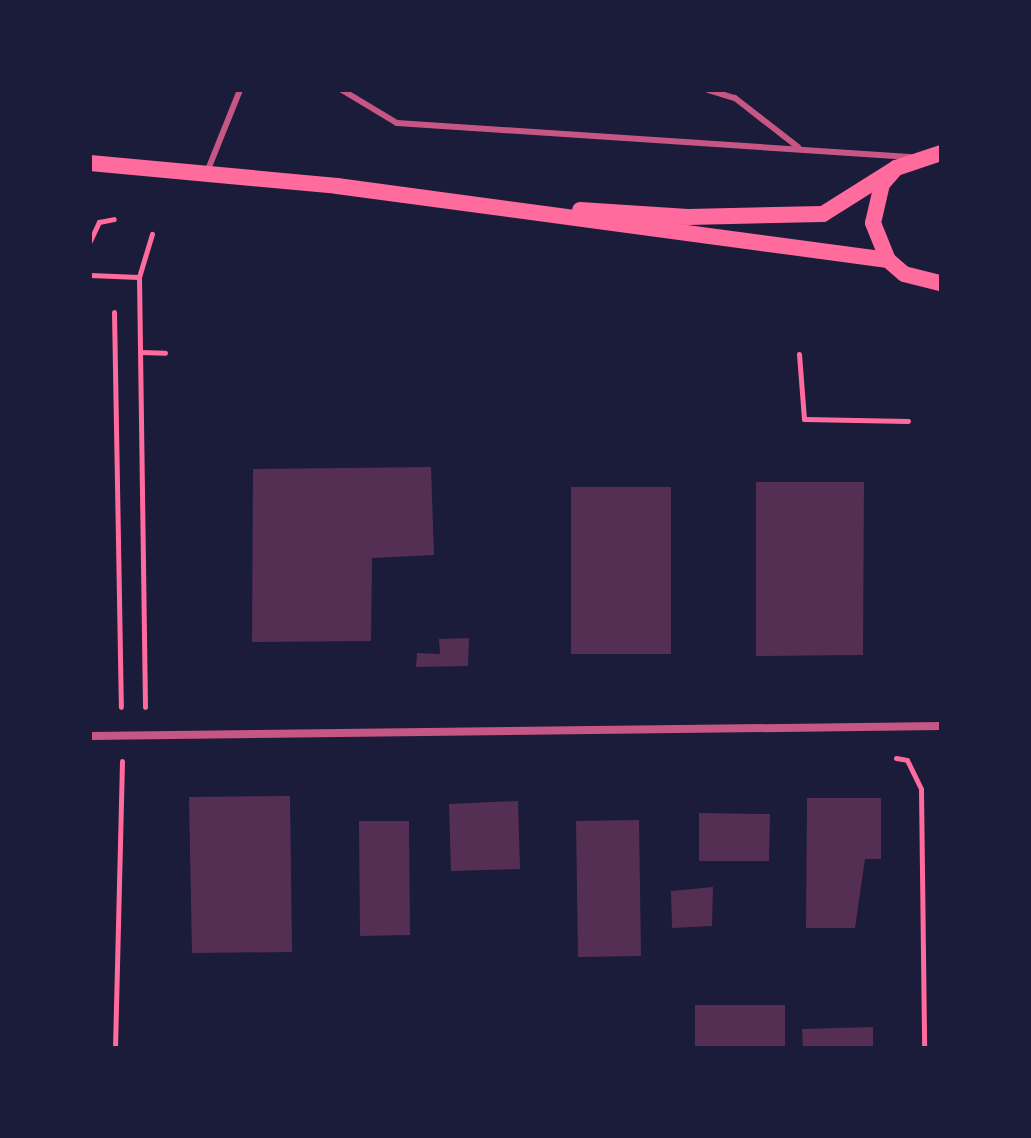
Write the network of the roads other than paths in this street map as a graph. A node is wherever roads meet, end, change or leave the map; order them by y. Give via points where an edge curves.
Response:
1 (240, 90) edge
2 (342, 90) edge
3 (708, 90) edge
4 (798, 147) junction
5 (941, 153) edge
6 (914, 157) junction
7 (90, 163) edge
8 (896, 168) junction
9 (206, 174) junction
10 (395, 197) junction
11 (888, 260) junction
12 (941, 283) edge
13 (941, 726) edge
14 (90, 736) edge

1 - 9 lane
2 - 4 lane via 397,123
3 - 4 lane via 735,98
4 - 6 lane
5 - 6 main road
6 - 8 main road
7 - 9 main road
8 - 10 main road via 823,214 764,218
8 - 11 main road via 874,213
9 - 10 main road
10 - 11 main road
11 - 12 main road via 904,274
13 - 14 street

